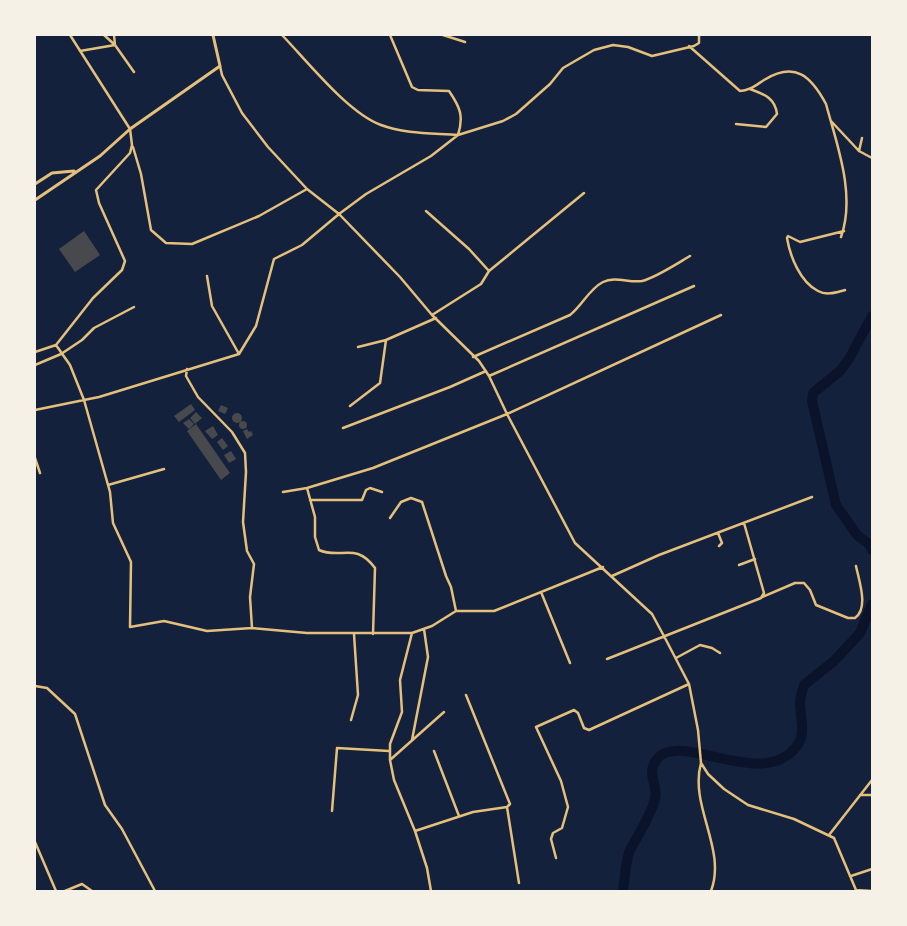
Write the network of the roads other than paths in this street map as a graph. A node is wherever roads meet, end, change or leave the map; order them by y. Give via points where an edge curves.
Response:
1 (70, 35) edge
2 (104, 35) edge
3 (114, 35) edge
4 (213, 35) edge
5 (282, 35) edge
6 (390, 35) edge
7 (443, 35) edge
8 (699, 35) edge
9 (465, 42) dead end
10 (115, 45) junction
11 (689, 46) junction
12 (80, 50) junction
13 (220, 66) junction
14 (134, 72) dead end
15 (750, 89) junction
16 (830, 120) junction
17 (736, 124) dead end
18 (130, 129) junction
19 (458, 135) junction
20 (862, 138) dead end
21 (132, 145) junction
22 (859, 151) junction
23 (872, 158) edge
24 (76, 170) junction
25 (35, 184) edge
26 (307, 189) junction
27 (584, 193) dead end
28 (35, 200) edge
29 (426, 210) dead end
30 (339, 214) junction
31 (844, 231) junction
32 (842, 238) dead end
33 (690, 256) dead end
34 (489, 271) junction
35 (207, 276) dead end
36 (694, 286) dead end
37 (845, 290) dead end
38 (134, 307) dead end
39 (432, 315) junction
40 (721, 315) dead end
41 (436, 318) junction
42 (386, 340) junction
43 (56, 344) junction
44 (358, 347) dead end
45 (35, 352) edge
46 (61, 354) junction
47 (239, 354) junction
48 (473, 357) junction
49 (35, 365) edge
50 (187, 369) junction
51 (486, 371) junction
52 (489, 376) junction
53 (84, 400) junction
54 (350, 406) dead end
55 (35, 410) edge
56 (507, 414) junction
57 (343, 428) dead end
58 (35, 458) edge
59 (164, 469) dead end
60 (40, 473) dead end
61 (108, 485) junction
62 (307, 488) junction
63 (283, 492) dead end
64 (382, 492) dead end
65 (812, 497) dead end
66 (310, 500) junction
67 (390, 518) dead end
68 (744, 523) junction
69 (718, 532) junction
70 (719, 546) dead end
71 (755, 558) junction
72 (739, 565) dead end
73 (856, 566) dead end
74 (603, 567) junction
75 (612, 576) junction
76 (541, 592) junction
77 (761, 598) junction
78 (456, 611) junction
79 (252, 628) junction
80 (424, 629) junction
81 (412, 633) junction
82 (354, 634) junction
83 (373, 634) junction
84 (665, 638) junction
85 (720, 653) dead end
86 (676, 658) junction
87 (607, 659) dead end
88 (570, 663) dead end
89 (689, 684) junction
90 (35, 686) edge
91 (466, 695) dead end
92 (444, 712) dead end
93 (351, 720) dead end
94 (412, 740) junction
95 (390, 751) junction
96 (434, 751) dead end
97 (390, 760) junction
98 (701, 763) junction
99 (872, 780) edge
100 (860, 795) junction
101 (872, 795) edge
102 (507, 807) junction
103 (332, 811) dead end
104 (459, 816) junction
105 (415, 831) junction
106 (829, 835) junction
107 (35, 842) edge
108 (556, 858) dead end
109 (872, 869) edge
110 (851, 876) junction
111 (519, 883) dead end
112 (872, 890) edge
113 (56, 891) edge
114 (65, 891) edge
115 (92, 891) edge
116 (155, 891) edge
117 (431, 891) edge
118 (711, 891) edge

1 - 12 street
2 - 10 street
3 - 10 street
4 - 13 street
5 - 19 street via 338,94 369,120 382,126
6 - 19 street via 412,87 449,91 460,107 462,116
7 - 9 street
8 - 11 street via 699,43
10 - 12 street
10 - 14 street
11 - 15 street via 740,90
11 - 19 street via 652,56 613,45 594,50 563,68 516,114
12 - 18 street
13 - 18 street
13 - 26 street via 242,113
15 - 16 street via 773,74 788,69 801,74 821,95
15 - 17 street via 771,98 776,114 766,127
16 - 22 street
16 - 31 street via 844,173
18 - 21 street
18 - 24 street via 100,156
19 - 30 street via 432,156 366,194
20 - 22 street
21 - 26 street via 151,230 166,243 192,244 259,216
21 - 43 street via 130,153 96,190 125,260 122,270 93,298
22 - 23 street
24 - 25 street via 52,173
24 - 28 street
26 - 30 street
27 - 34 street
29 - 34 street via 469,248
30 - 39 street
30 - 47 street via 302,245 274,259 256,326
31 - 32 street
31 - 37 street via 800,242 787,238 789,251 809,284 818,292 831,294
33 - 48 street via 642,281 602,282 570,315
34 - 39 street via 481,284
35 - 47 street via 212,306
36 - 52 street
38 - 46 street via 94,328
39 - 41 street
40 - 56 street
41 - 42 street
41 - 48 street
42 - 44 street
42 - 54 street via 380,383
43 - 45 street
43 - 46 street
46 - 49 street
46 - 53 street via 70,365
47 - 50 street
48 - 51 street
50 - 53 street
50 - 79 street via 186,376 198,397 232,432 244,453 243,522 247,552 254,564 250,597
51 - 52 street
51 - 57 street
52 - 56 street
53 - 55 street
53 - 61 street
56 - 62 street via 372,468
56 - 74 street via 575,543
58 - 60 street
59 - 61 street
61 - 79 street via 112,523 131,562 130,627 164,621 207,631
62 - 63 street
62 - 66 street
64 - 66 street via 370,488 362,500
65 - 68 street
66 - 83 street via 319,550 359,554 375,568
67 - 78 street via 401,502 411,498 422,502
68 - 69 street
68 - 71 street
69 - 70 street via 722,543
69 - 75 street
71 - 72 street
71 - 77 street via 764,593
73 - 77 street via 862,610 855,618 816,605 804,583
74 - 75 street
74 - 76 street
75 - 84 street via 652,614
76 - 78 street via 494,611
76 - 88 street
77 - 84 street
78 - 80 street
79 - 82 street
80 - 81 street
80 - 94 street via 428,657
81 - 83 street
81 - 95 street via 400,680 402,712
82 - 83 street
82 - 93 street via 358,695
84 - 86 street
84 - 87 street
85 - 86 street via 700,645
86 - 89 street
89 - 98 street
89 - 108 street via 589,730 584,728 574,710 536,726 561,781 568,807 562,828 551,839
90 - 116 street via 47,688 75,714 105,804
91 - 102 street via 510,800
92 - 94 street
94 - 97 street
95 - 97 street
95 - 103 street via 337,748
96 - 104 street
97 - 105 street via 394,780
98 - 106 street via 724,789 748,805 794,819
98 - 118 street via 701,801 715,863 716,878
99 - 100 street
100 - 101 street
100 - 106 street
102 - 104 street
102 - 111 street
104 - 105 street
105 - 117 street
106 - 110 street via 834,838
107 - 113 street
109 - 110 street
110 - 112 street via 856,890
114 - 115 street via 82,884

